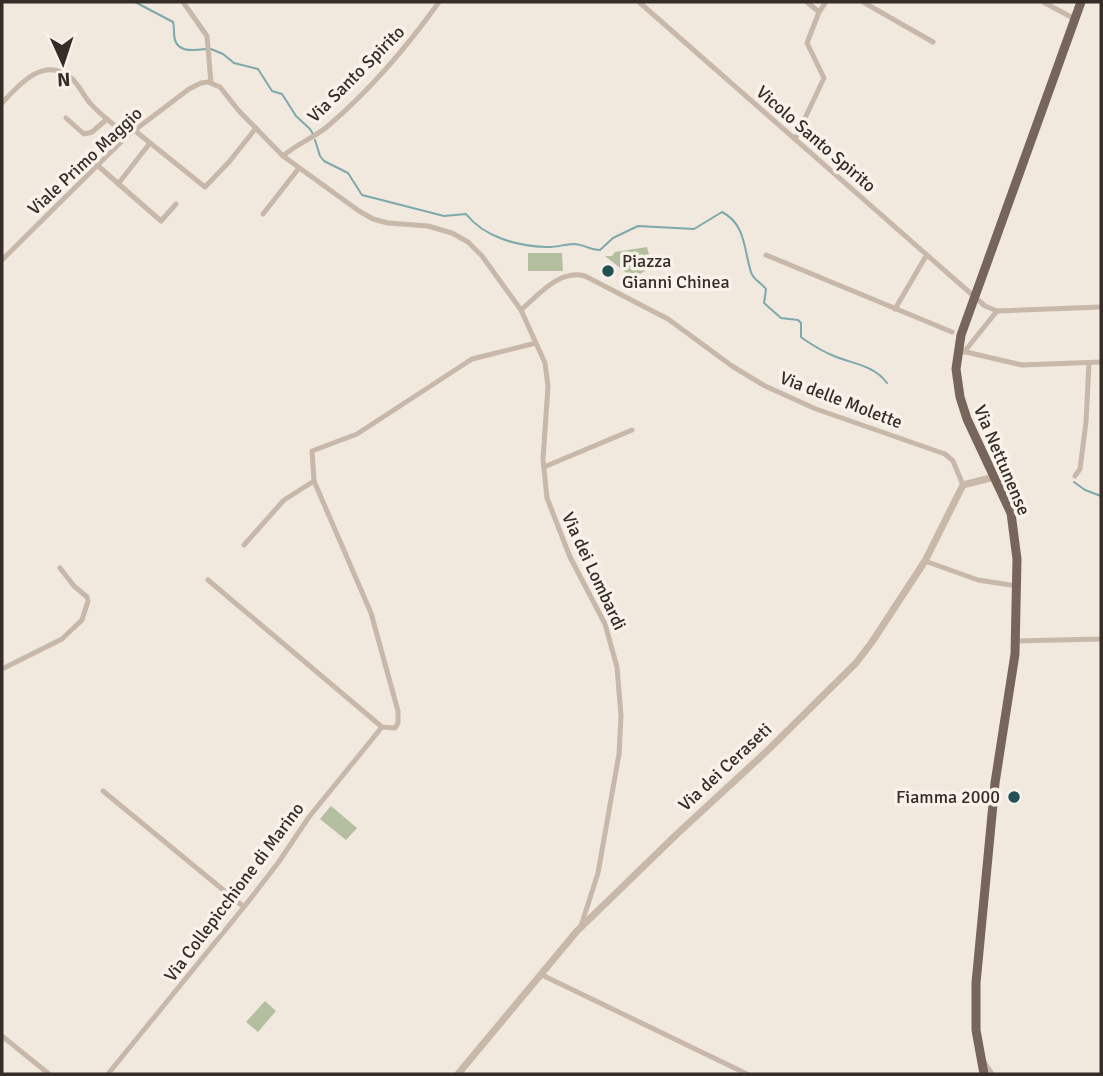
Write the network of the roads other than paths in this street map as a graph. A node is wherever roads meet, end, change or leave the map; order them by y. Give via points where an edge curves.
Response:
1 (183, 2) edge
2 (439, 2) edge
3 (639, 2) edge
4 (807, 2) edge
5 (826, 2) edge
6 (863, 2) edge
7 (1043, 2) edge
8 (1081, 2) edge
9 (820, 12) junction
10 (1074, 19) junction
11 (933, 42) dead end
12 (211, 83) junction
13 (2, 103) edge
14 (66, 118) dead end
15 (107, 118) junction
16 (256, 128) junction
17 (134, 130) junction
18 (127, 136) junction
19 (796, 139) junction
20 (150, 143) junction
21 (283, 156) junction
22 (97, 165) junction
23 (299, 168) junction
24 (118, 184) junction
25 (176, 204) dead end
26 (263, 214) dead end
27 (766, 256) dead end
28 (926, 256) junction
29 (2, 260) edge
30 (975, 297) junction
31 (1101, 307) edge
32 (895, 309) junction
33 (521, 310) junction
34 (997, 311) junction
35 (952, 332) dead end
36 (536, 343) junction
37 (962, 352) junction
38 (1101, 362) edge
39 (1089, 363) junction
40 (632, 429) dead end
41 (544, 467) junction
42 (1075, 476) dead end
43 (994, 477) junction
44 (314, 481) junction
45 (963, 485) junction
46 (244, 545) dead end
47 (925, 561) junction
48 (60, 568) dead end
49 (208, 580) dead end
50 (1018, 587) junction
51 (1101, 639) edge
52 (1016, 640) junction
53 (2, 669) edge
54 (382, 727) junction
55 (103, 792) dead end
56 (244, 907) junction
57 (580, 929) junction
58 (542, 975) junction
59 (2, 1036) edge
60 (980, 1057) junction
61 (49, 1074) edge
62 (108, 1074) edge
63 (458, 1074) edge
64 (747, 1074) edge
65 (984, 1074) edge
66 (992, 1074) edge

1 - 12 street via 205,33
2 - 21 street, Via Santo Spirito via 406,47 339,116
3 - 19 street, Vicolo Santo Spirito
4 - 9 street
5 - 9 street
6 - 11 street
7 - 10 street
8 - 10 main road, Via Nettunense
9 - 19 street via 807,43 824,79
10 - 30 main road, Via Nettunense
12 - 16 street via 220,87
12 - 17 street, Viale Primo Maggio via 189,89
13 - 15 street via 36,72 46,69 69,76
14 - 15 street via 84,134
15 - 18 street
16 - 20 street via 205,187
16 - 21 street
17 - 18 street, Viale Primo Maggio
17 - 20 street
18 - 22 street, Viale Primo Maggio
19 - 28 street, Vicolo Santo Spirito
20 - 24 street
21 - 23 street
22 - 24 street
22 - 29 street, Viale Primo Maggio
23 - 26 street
23 - 33 street via 373,219 432,227 465,240 489,264
24 - 25 street via 161,221
27 - 32 street
28 - 30 street, Vicolo Santo Spirito
28 - 32 street
30 - 34 street, Vicolo Santo Spirito
30 - 37 main road, Via Nettunense via 961,335
31 - 34 street
32 - 35 street
33 - 36 street, Via dei Lombardi
33 - 45 street, Via delle Molette via 566,275 586,276 662,316 759,383 816,409 945,454
34 - 37 street
36 - 41 street, Via dei Lombardi via 548,379
36 - 44 street, Via Collepicchione di Marino via 476,357 357,434 315,448
37 - 39 street via 1022,365
37 - 43 main road, Via Nettunense via 956,375 962,406
38 - 39 street
39 - 42 street via 1086,422 1080,469
40 - 41 street
41 - 57 street, Via dei Lombardi via 550,507 610,638 620,686 621,730 611,808 598,873
43 - 45 street
43 - 50 main road, Via Nettunense via 1014,525
44 - 46 street via 280,505
44 - 54 street, Via Collepicchione di Marino via 380,639 399,717 395,728
45 - 47 street, Via dei Ceraseti
47 - 50 street via 978,580
47 - 57 street, Via dei Ceraseti via 851,668
48 - 53 street via 87,597 82,621 62,639
49 - 54 street
50 - 52 main road, Via Nettunense
51 - 52 street
52 - 60 main road, Via Nettunense via 995,783 976,983
54 - 56 street, Via Collepicchione di Marino
55 - 56 street
56 - 62 street, Via Collepicchione di Marino
57 - 58 street, Via dei Ceraseti
58 - 63 street, Via dei Ceraseti
58 - 64 street
59 - 61 street
60 - 65 main road, Via Nettunense
60 - 66 street

